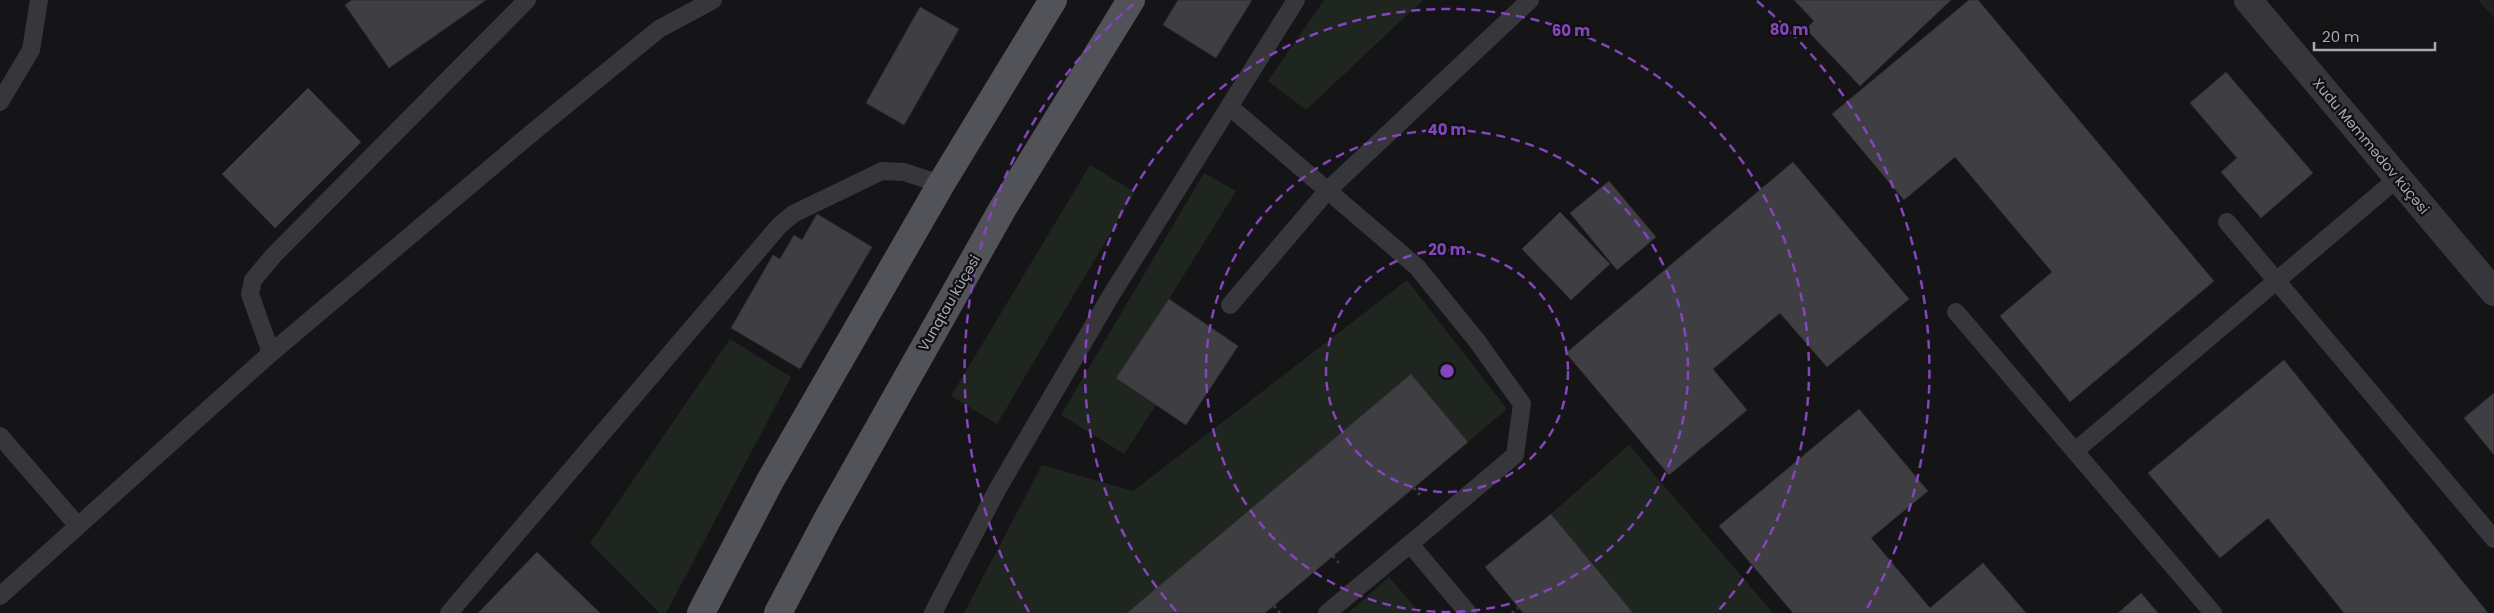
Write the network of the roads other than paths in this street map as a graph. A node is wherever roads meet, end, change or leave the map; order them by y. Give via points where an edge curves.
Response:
1 (39, 0) edge
2 (527, 0) edge
3 (713, 0) edge
4 (1053, 0) edge
5 (1131, 0) edge
6 (1296, 0) edge
7 (1530, 0) edge
8 (2248, 0) edge
9 (0, 102) edge
10 (1230, 107) junction
11 (2398, 178) junction
12 (941, 184) junction
13 (1327, 191) junction
14 (2227, 222) dead end
15 (2277, 280) junction
16 (2494, 292) edge
17 (1230, 305) dead end
18 (1956, 312) dead end
19 (271, 353) junction
20 (0, 436) edge
21 (2075, 451) junction
22 (78, 526) junction
23 (2494, 539) edge
24 (1410, 544) junction
25 (0, 596) edge
26 (449, 613) edge
27 (701, 613) edge
28 (778, 613) edge
29 (933, 613) edge
30 (1327, 613) edge
31 (1468, 613) edge
32 (2213, 613) edge

1 - 9 lane via 31,50
2 - 19 lane via 253,280 250,294
3 - 19 lane via 659,28
4 - 12 main road
5 - 28 main road, Vunqtau küçəsi via 998,217 826,520
6 - 10 lane
7 - 13 lane
8 - 11 street, Xudu Məmmədov küçəsi
10 - 13 lane
10 - 29 lane via 1110,297 997,490
11 - 15 lane
11 - 16 street, Xudu Məmmədov küçəsi
12 - 26 lane via 904,172 882,171 786,220
12 - 27 main road via 770,481
13 - 17 lane
13 - 24 lane via 1417,267 1477,341 1522,404 1515,455
14 - 15 lane
15 - 21 lane
15 - 23 lane
18 - 21 lane
19 - 22 lane
20 - 22 lane
21 - 32 lane
22 - 25 lane
24 - 30 lane
24 - 31 lane

